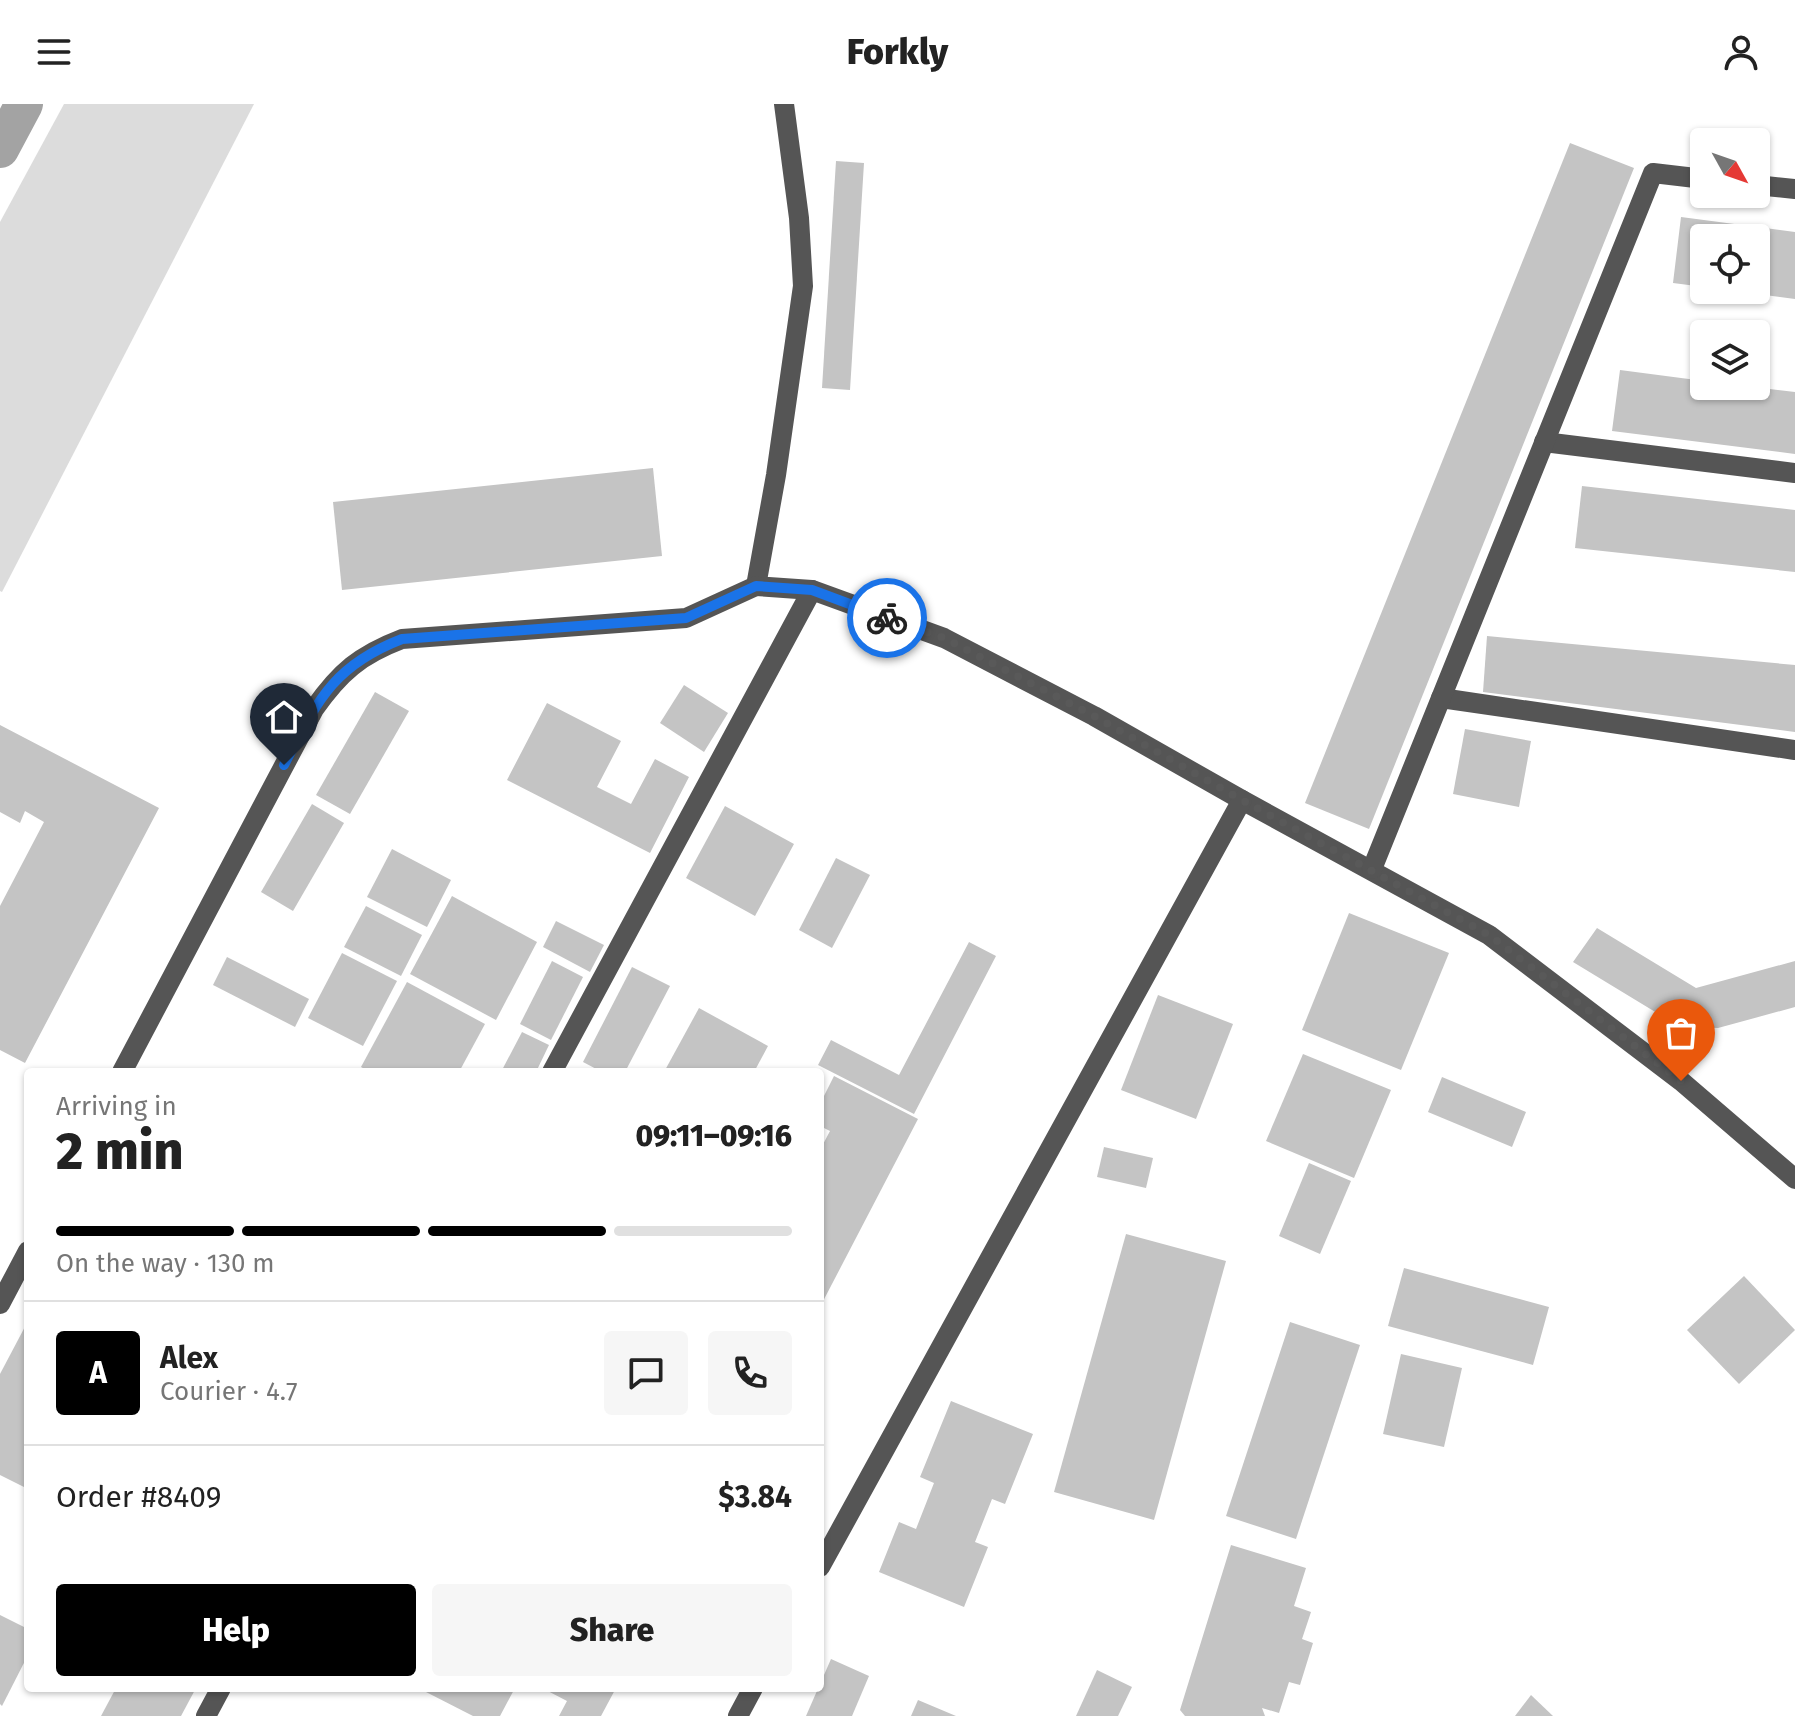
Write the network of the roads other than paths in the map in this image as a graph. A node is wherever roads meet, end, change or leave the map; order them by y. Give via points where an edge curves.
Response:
1 (784, 104) edge
2 (1690, 177) edge
3 (1770, 186) edge
4 (1795, 189) edge
5 (1544, 442) junction
6 (1795, 473) edge
7 (756, 586) junction
8 (812, 590) junction
9 (1441, 698) junction
10 (1795, 750) edge
11 (1242, 800) junction
12 (1372, 869) junction
13 (124, 1068) edge
14 (554, 1068) edge
15 (1795, 1179) edge
16 (24, 1259) edge
17 (0, 1304) edge
18 (824, 1560) edge
19 (219, 1692) edge
20 (751, 1692) edge
21 (206, 1716) edge
22 (739, 1716) edge

1 - 7 street via 803,286
2 - 5 street via 1653,173
3 - 4 street
5 - 6 street
5 - 9 street
7 - 8 street
7 - 13 street via 686,618 402,639 349,666 314,709
8 - 11 street via 944,638
8 - 14 street
9 - 10 street
9 - 12 street
11 - 12 street
11 - 18 street
12 - 15 street via 1489,935 1681,1081
16 - 17 street
19 - 21 street
20 - 22 street

